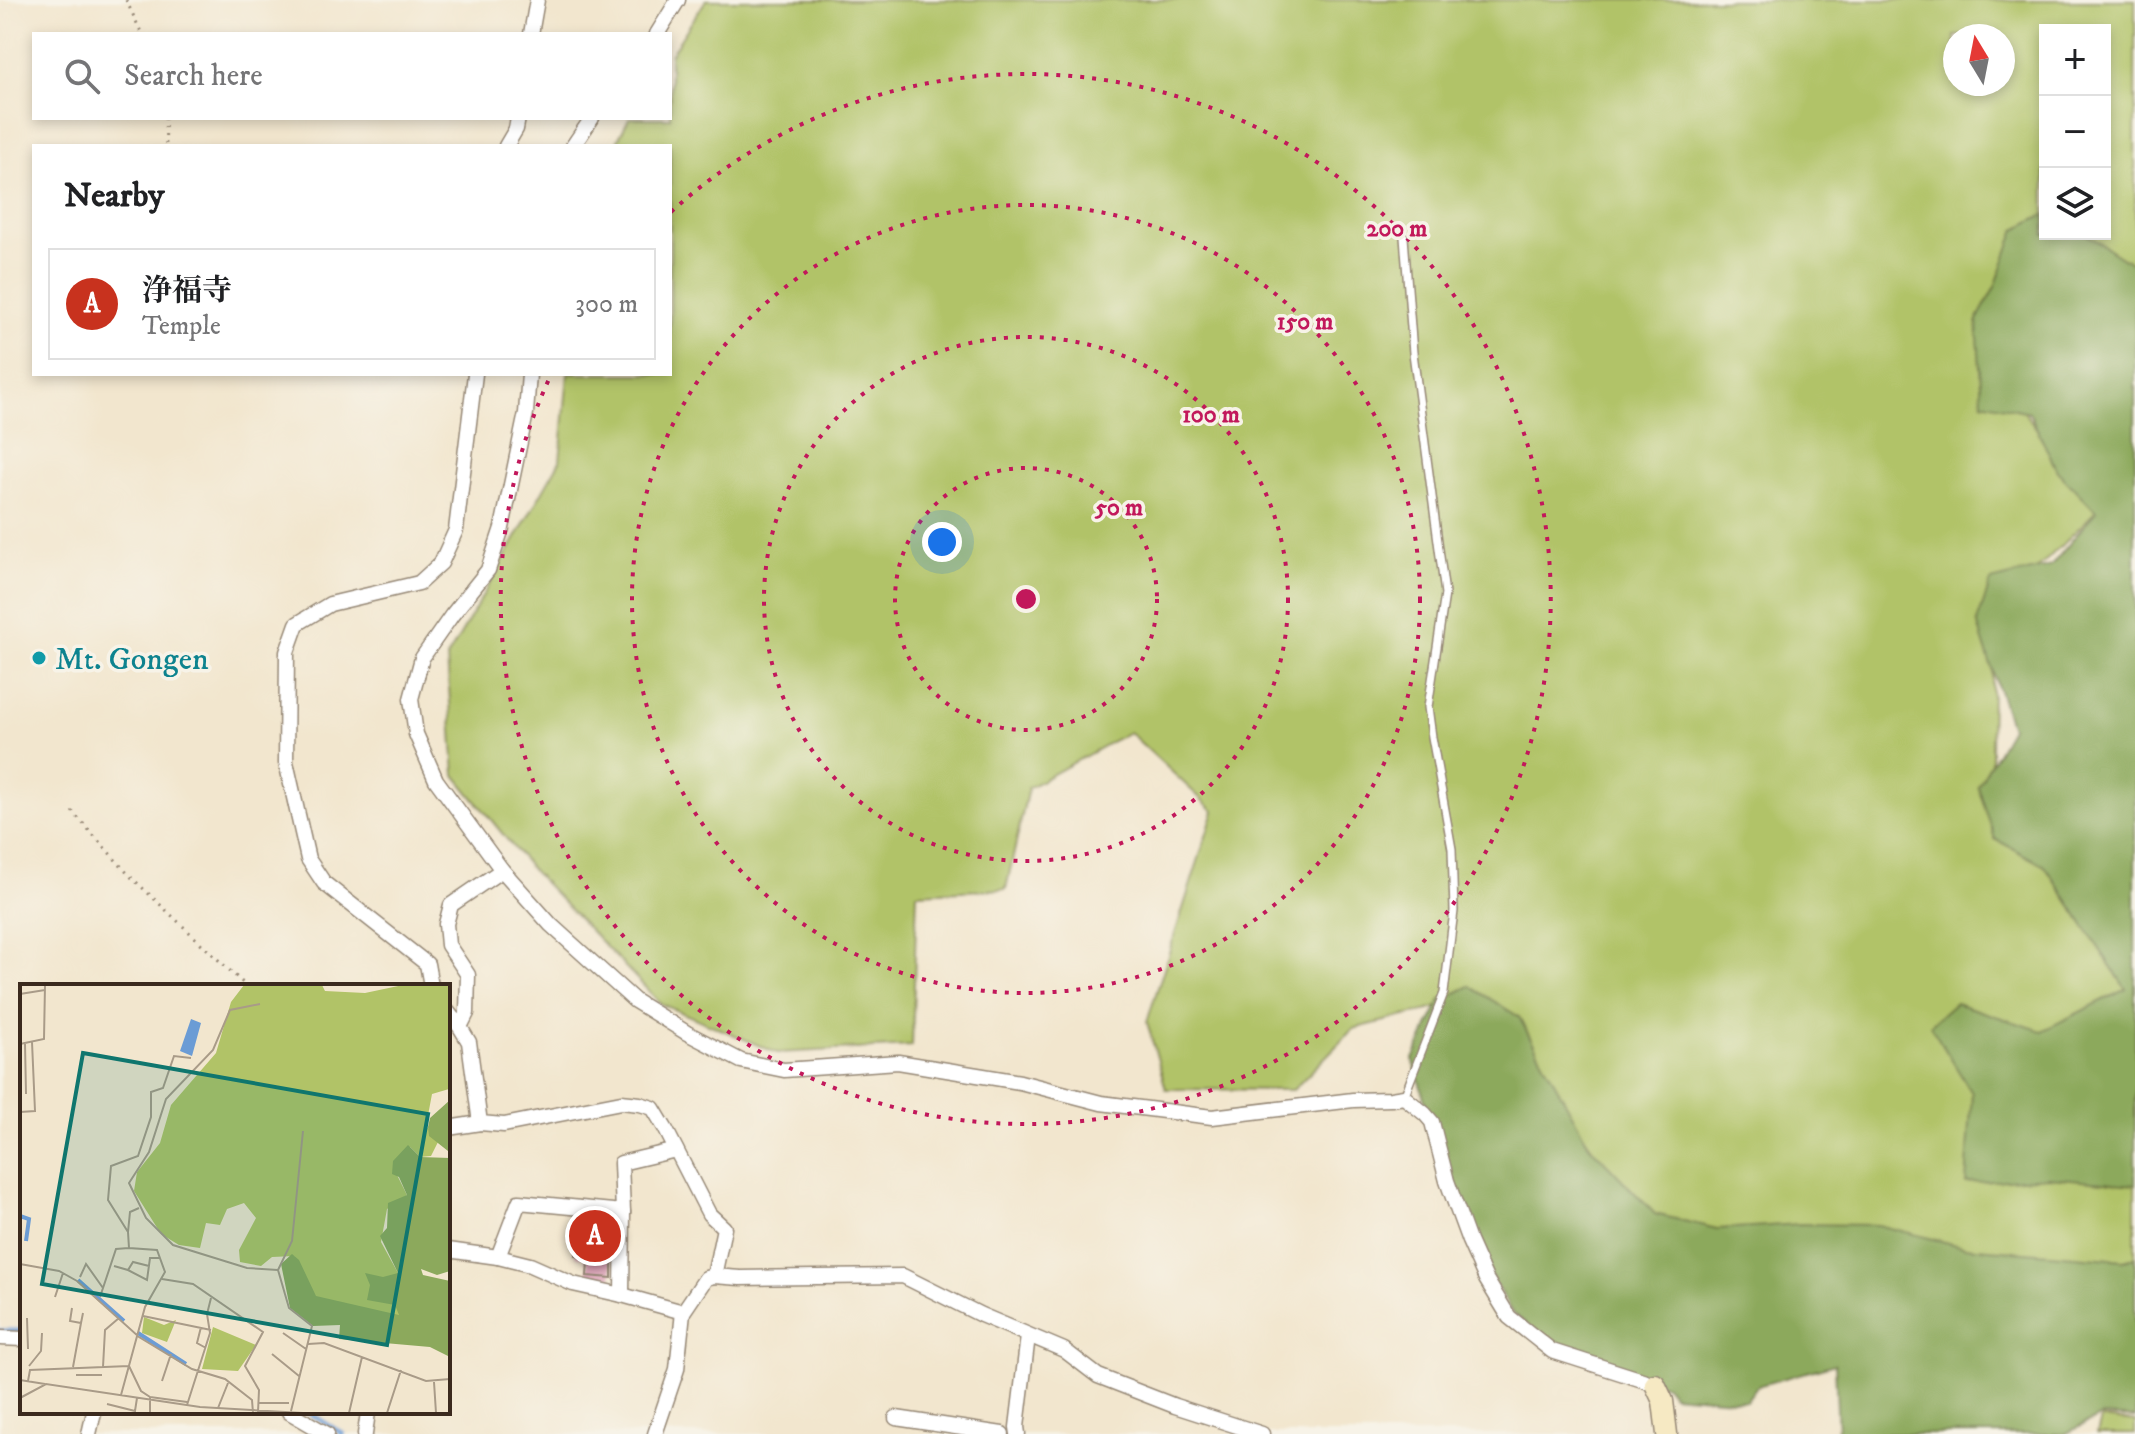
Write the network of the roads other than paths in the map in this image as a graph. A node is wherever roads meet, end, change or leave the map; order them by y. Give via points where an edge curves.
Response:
1 (537, 0) edge
2 (678, 0) edge
3 (531, 32) edge
4 (658, 32) edge
5 (518, 120) edge
6 (591, 120) edge
7 (507, 144) edge
8 (574, 144) edge
9 (1404, 237) dead end
10 (475, 376) edge
11 (529, 376) edge
12 (502, 870) junction
13 (431, 984) edge
14 (450, 1014) edge
15 (460, 1027) junction
16 (1404, 1097) junction
17 (480, 1123) junction
18 (450, 1128) edge
19 (676, 1150) junction
20 (623, 1212) junction
21 (450, 1250) edge
22 (498, 1257) junction
23 (714, 1276) junction
24 (622, 1295) junction
25 (683, 1312) junction
26 (1028, 1336) junction
27 (0, 1338) edge
28 (20, 1339) edge
29 (1655, 1384) joint
30 (94, 1414) edge
31 (292, 1414) edge
32 (368, 1414) edge
33 (896, 1418) dead end
34 (89, 1434) edge
35 (327, 1434) edge
36 (365, 1434) edge
37 (655, 1434) edge
38 (1002, 1434) edge
39 (1018, 1434) edge
40 (1262, 1434) edge
41 (1667, 1434) edge

1 - 3 street
2 - 4 street
5 - 7 street
6 - 8 street
9 - 16 lane via 1413,353 1445,594 1428,707 1452,849 1454,911 1444,993
10 - 13 street via 456,530 441,563 419,583 330,604 297,624 287,652 286,762 308,859 324,883 427,964
11 - 12 street via 505,513 488,570 422,658 411,699 416,734 436,780
12 - 15 street via 451,905 448,915 448,945 468,975 467,1013
12 - 16 street via 551,925 635,1001 741,1061 784,1070 898,1062 1020,1082 1101,1103 1212,1117
14 - 15 street
15 - 17 street via 469,1042
16 - 29 street via 1432,1122 1469,1241 1509,1317 1552,1351
17 - 18 street
17 - 19 street via 504,1125 621,1102 640,1104 653,1108
19 - 20 street via 621,1163
19 - 23 street via 709,1214 724,1228
20 - 22 street via 519,1202
20 - 24 street
21 - 22 street
22 - 24 street
23 - 25 street via 706,1278
23 - 26 street via 903,1276
24 - 25 street
25 - 37 street via 677,1369
26 - 39 street
26 - 40 street via 1064,1350 1098,1376
27 - 28 street
29 - 41 street
30 - 34 street
31 - 35 street
32 - 36 street
33 - 38 street

